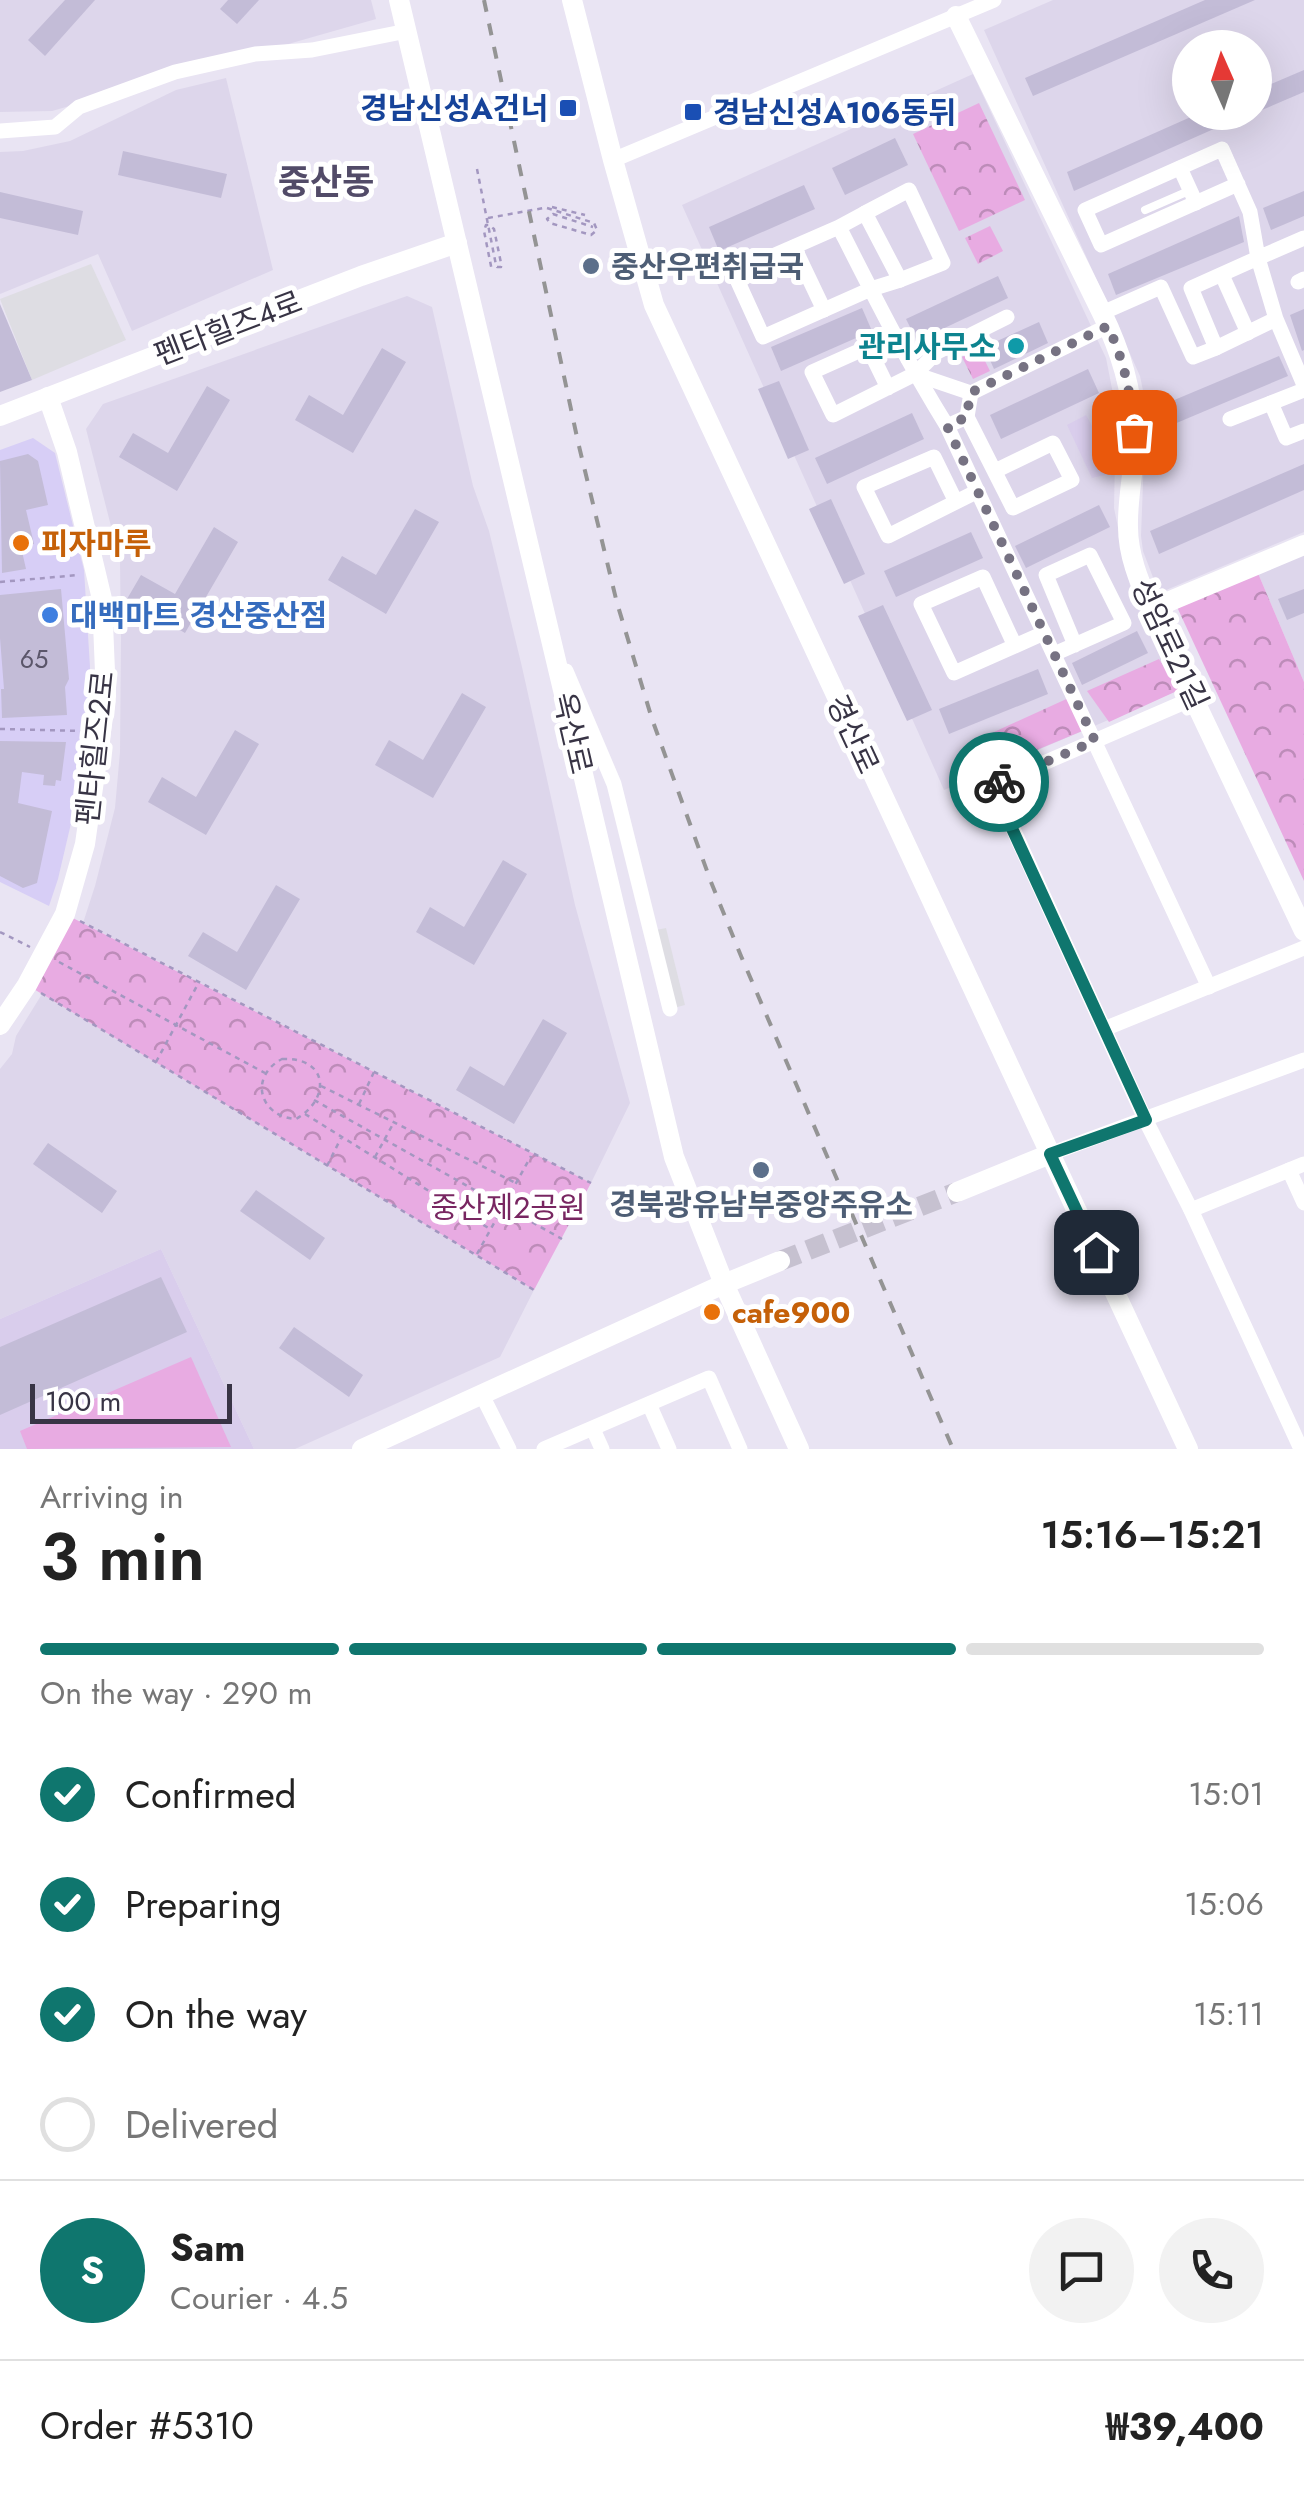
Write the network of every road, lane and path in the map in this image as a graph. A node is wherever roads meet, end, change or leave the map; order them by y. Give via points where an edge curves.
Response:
1 (399, 0) edge
2 (572, 0) edge
3 (994, 0) edge
4 (953, 8) edge
5 (407, 32) junction
6 (0, 131) edge
7 (612, 160) junction
8 (1180, 168) junction
9 (477, 170) dead end
10 (1238, 184) junction
11 (1193, 196) junction
12 (547, 208) junction
13 (1145, 210) dead end
14 (865, 213) junction
15 (585, 215) dead end
16 (486, 218) junction
17 (593, 227) dead end
18 (839, 227) junction
19 (1304, 238) edge
20 (457, 243) junction
21 (794, 247) junction
22 (1258, 258) junction
23 (492, 270) dead end
24 (1222, 275) junction
25 (900, 280) junction
26 (870, 289) junction
27 (824, 310) junction
28 (1007, 317) dead end
29 (1106, 319) junction
30 (1276, 320) junction
31 (1248, 333) junction
32 (1216, 348) junction
33 (1299, 359) edge
34 (915, 374) junction
35 (888, 388) junction
36 (1304, 388) edge
37 (970, 393) junction
38 (48, 398) junction
39 (1271, 402) junction
40 (0, 416) edge
41 (967, 417) junction
42 (1230, 419) dead end
43 (947, 426) junction
44 (1304, 431) edge
45 (994, 472) junction
46 (978, 491) junction
47 (956, 502) junction
48 (1304, 544) edge
49 (96, 574) junction
50 (0, 582) edge
51 (1150, 610) junction
52 (1044, 633) junction
53 (550, 635) junction
54 (1075, 645) junction
55 (1015, 646) junction
56 (1054, 654) junction
57 (1194, 698) junction
58 (0, 728) edge
59 (102, 731) junction
60 (1095, 741) junction
61 (640, 887) junction
62 (611, 894) junction
63 (65, 914) junction
64 (1304, 931) edge
65 (0, 932) edge
66 (1304, 948) edge
67 (35, 950) dead end
68 (53, 959) dead end
69 (199, 982) junction
70 (27, 984) junction
71 (1210, 987) junction
72 (670, 1008) dead end
73 (177, 1024) junction
74 (0, 1025) edge
75 (1104, 1028) junction
76 (1304, 1060) edge
77 (155, 1063) junction
78 (265, 1072) junction
79 (374, 1072) junction
80 (321, 1086) junction
81 (314, 1100) junction
82 (358, 1105) junction
83 (305, 1114) junction
84 (1146, 1120) junction
85 (393, 1123) junction
86 (342, 1137) junction
87 (532, 1153) junction
88 (1050, 1154) junction
89 (375, 1157) junction
90 (327, 1166) junction
91 (1296, 1167) edge
92 (591, 1183) dead end
93 (516, 1184) junction
94 (957, 1192) tunnel mouth
95 (1304, 1203) edge
96 (503, 1206) junction
97 (1191, 1210) junction
98 (490, 1229) junction
99 (562, 1238) dead end
100 (476, 1255) junction
101 (780, 1262) tunnel mouth
102 (724, 1284) junction
103 (534, 1290) dead end
104 (482, 1395) junction
105 (649, 1404) junction
106 (592, 1428) junction
107 (362, 1449) edge
108 (508, 1449) edge
109 (544, 1449) edge
110 (602, 1449) edge
111 (669, 1449) edge
112 (740, 1449) edge
113 (799, 1449) edge
114 (1188, 1449) edge
115 (1301, 1449) edge

1 - 5 street, 옥산로
2 - 7 street, 경산로
3 - 4 street
4 - 7 street
4 - 29 street, 성암로21길
5 - 6 street via 174,72 79,107 55,126
5 - 20 street, 옥산로
7 - 88 street, 경산로 via 669,340
8 - 10 street via 1222,150
8 - 11 street
8 - 11 street via 1086,210 1101,245
9 - 16 path
10 - 11 street
10 - 22 street
11 - 13 lane
12 - 15 path
12 - 16 path
12 - 17 path via 594,223 597,230 591,235 550,223 552,214
14 - 18 street
14 - 25 street
14 - 25 street via 909,190 944,263
16 - 23 path via 490,234 496,265 501,264 494,230 489,225 486,225
18 - 21 street
18 - 26 street
19 - 22 street
20 - 38 street, 펜타힐즈4로
20 - 53 street, 옥산로
21 - 27 street
21 - 27 street via 734,273 763,337
22 - 24 street
22 - 30 street
24 - 31 street
24 - 32 street via 1191,288
25 - 26 street
26 - 27 street
26 - 34 street
28 - 34 street via 937,352
29 - 32 street via 1162,287 1193,357
29 - 37 street
29 - 51 street, 성암로21길 via 1129,383 1134,450 1128,528
30 - 31 street
30 - 33 street
31 - 32 street
33 - 36 street
34 - 35 street
34 - 37 street
34 - 43 street
35 - 35 street via 833,415 812,372 868,348
36 - 39 street
37 - 41 street
38 - 40 street, 펜타힐즈4로
38 - 49 street, 펜타힐즈2로 via 68,452
39 - 42 street
39 - 44 street via 1286,438
41 - 43 street
41 - 45 street
43 - 46 street
45 - 45 street via 1013,508 1072,480 1053,444
46 - 47 street
46 - 52 street
47 - 47 street via 888,536 864,487 934,456
48 - 51 street
49 - 50 path
49 - 59 street, 펜타힐즈2로 via 106,696
51 - 57 street, 성암로21길
52 - 55 street
52 - 56 street
53 - 61 street via 614,784
53 - 62 street, 옥산로
54 - 54 street via 1124,623 1090,555 1046,575
54 - 56 street
55 - 55 street via 954,673 921,604 982,577
56 - 60 street
57 - 60 street
57 - 64 street, 성암로21길
58 - 59 path
59 - 63 street, 펜타힐즈2로
60 - 71 street
60 - 75 street via 992,785
61 - 62 street
61 - 72 street
62 - 102 street, 옥산로 via 674,1157
63 - 69 path
63 - 70 street, 펜타힐즈2로
65 - 67 path
66 - 71 street
68 - 73 path
69 - 73 path
69 - 79 path
70 - 74 street, 펜타힐즈2로
70 - 77 path
71 - 75 street
73 - 77 path
73 - 78 path
75 - 84 street
76 - 84 street
77 - 90 path
78 - 80 path via 294,1059 316,1068
78 - 83 path via 261,1091 273,1110 290,1120
79 - 82 path
79 - 87 path
80 - 81 path
80 - 82 path
81 - 83 path
81 - 96 path
82 - 85 path
83 - 86 path
84 - 88 street
84 - 97 street
85 - 89 path
85 - 93 path
86 - 89 path
86 - 90 path
87 - 92 path
87 - 93 path
88 - 94 street
88 - 114 street, 경산로
89 - 98 path
90 - 100 path
91 - 95 street
91 - 97 street
93 - 96 path
96 - 98 path
96 - 99 path
97 - 115 street
98 - 100 path
100 - 103 path
101 - 102 street
102 - 104 street
102 - 113 street, 옥산로
104 - 107 street
104 - 108 street
105 - 106 street
105 - 111 street
105 - 112 street via 709,1378
106 - 109 street
106 - 110 street

